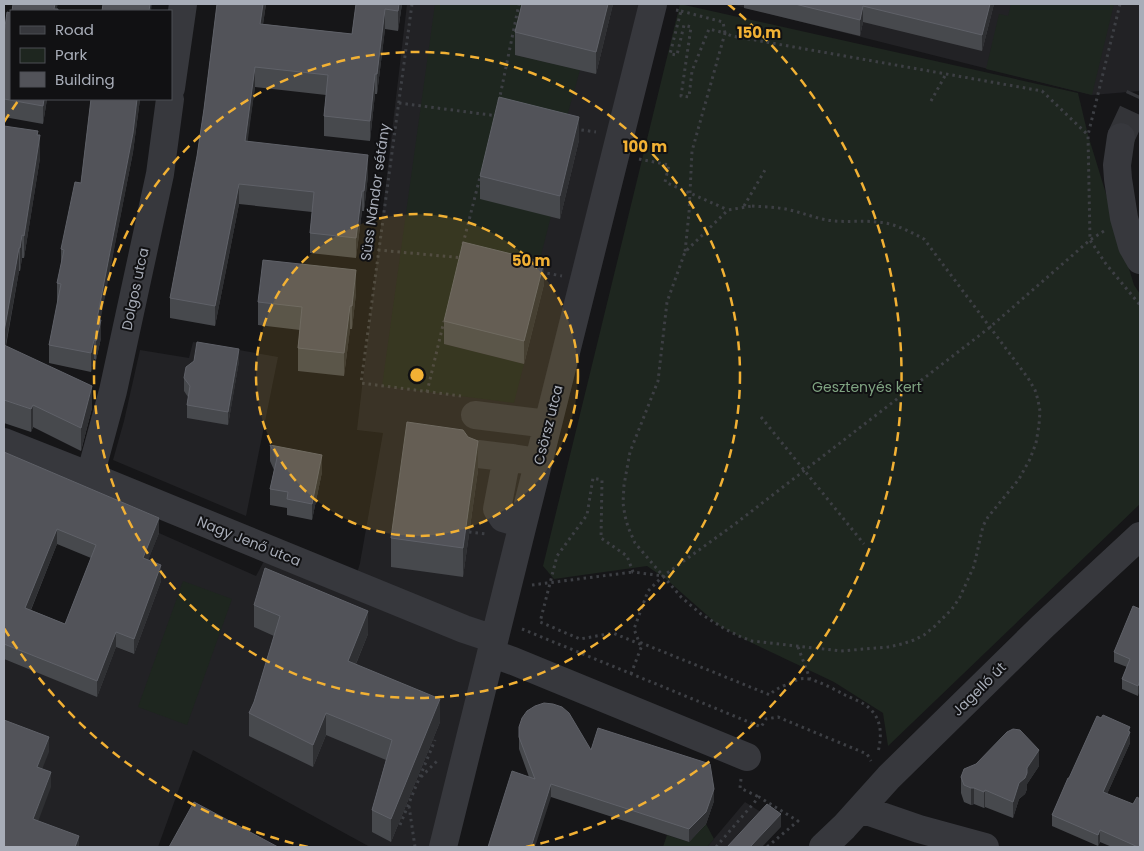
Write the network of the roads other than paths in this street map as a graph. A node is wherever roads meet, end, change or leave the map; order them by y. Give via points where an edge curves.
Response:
1 (183, 4) edge
2 (663, 6) edge
3 (172, 81) edge
4 (170, 100) edge
5 (1121, 136) tunnel mouth
6 (1140, 260) edge
7 (470, 406) road end
8 (548, 424) junction
9 (4, 442) edge
10 (478, 454) edge
11 (512, 458) junction
12 (538, 462) junction
13 (90, 476) junction
14 (523, 524) junction
15 (1140, 536) edge
16 (501, 640) junction
17 (744, 765) road end
18 (861, 809) junction
19 (443, 847) edge
20 (823, 847) edge
21 (985, 847) edge

1 - 3 street
2 - 8 street, Csörsz utca
4 - 13 street, Dolgos utca via 160,174 114,391
5 - 6 street via 1116,165 1119,189 1132,246
7 - 8 street
8 - 12 street, Csörsz utca
9 - 13 street, Nagy Jenő utca
10 - 11 street
11 - 12 street
11 - 14 street via 505,467 497,509 503,518
12 - 14 street, Csörsz utca
13 - 16 street, Nagy Jenő utca via 464,630
14 - 16 street, Csörsz utca
15 - 18 street, Jagelló út via 1036,632 889,777
16 - 17 street, Nagy Jenő utca via 513,661
16 - 19 street, Csörsz utca
18 - 20 street, Jagelló út
18 - 21 street

